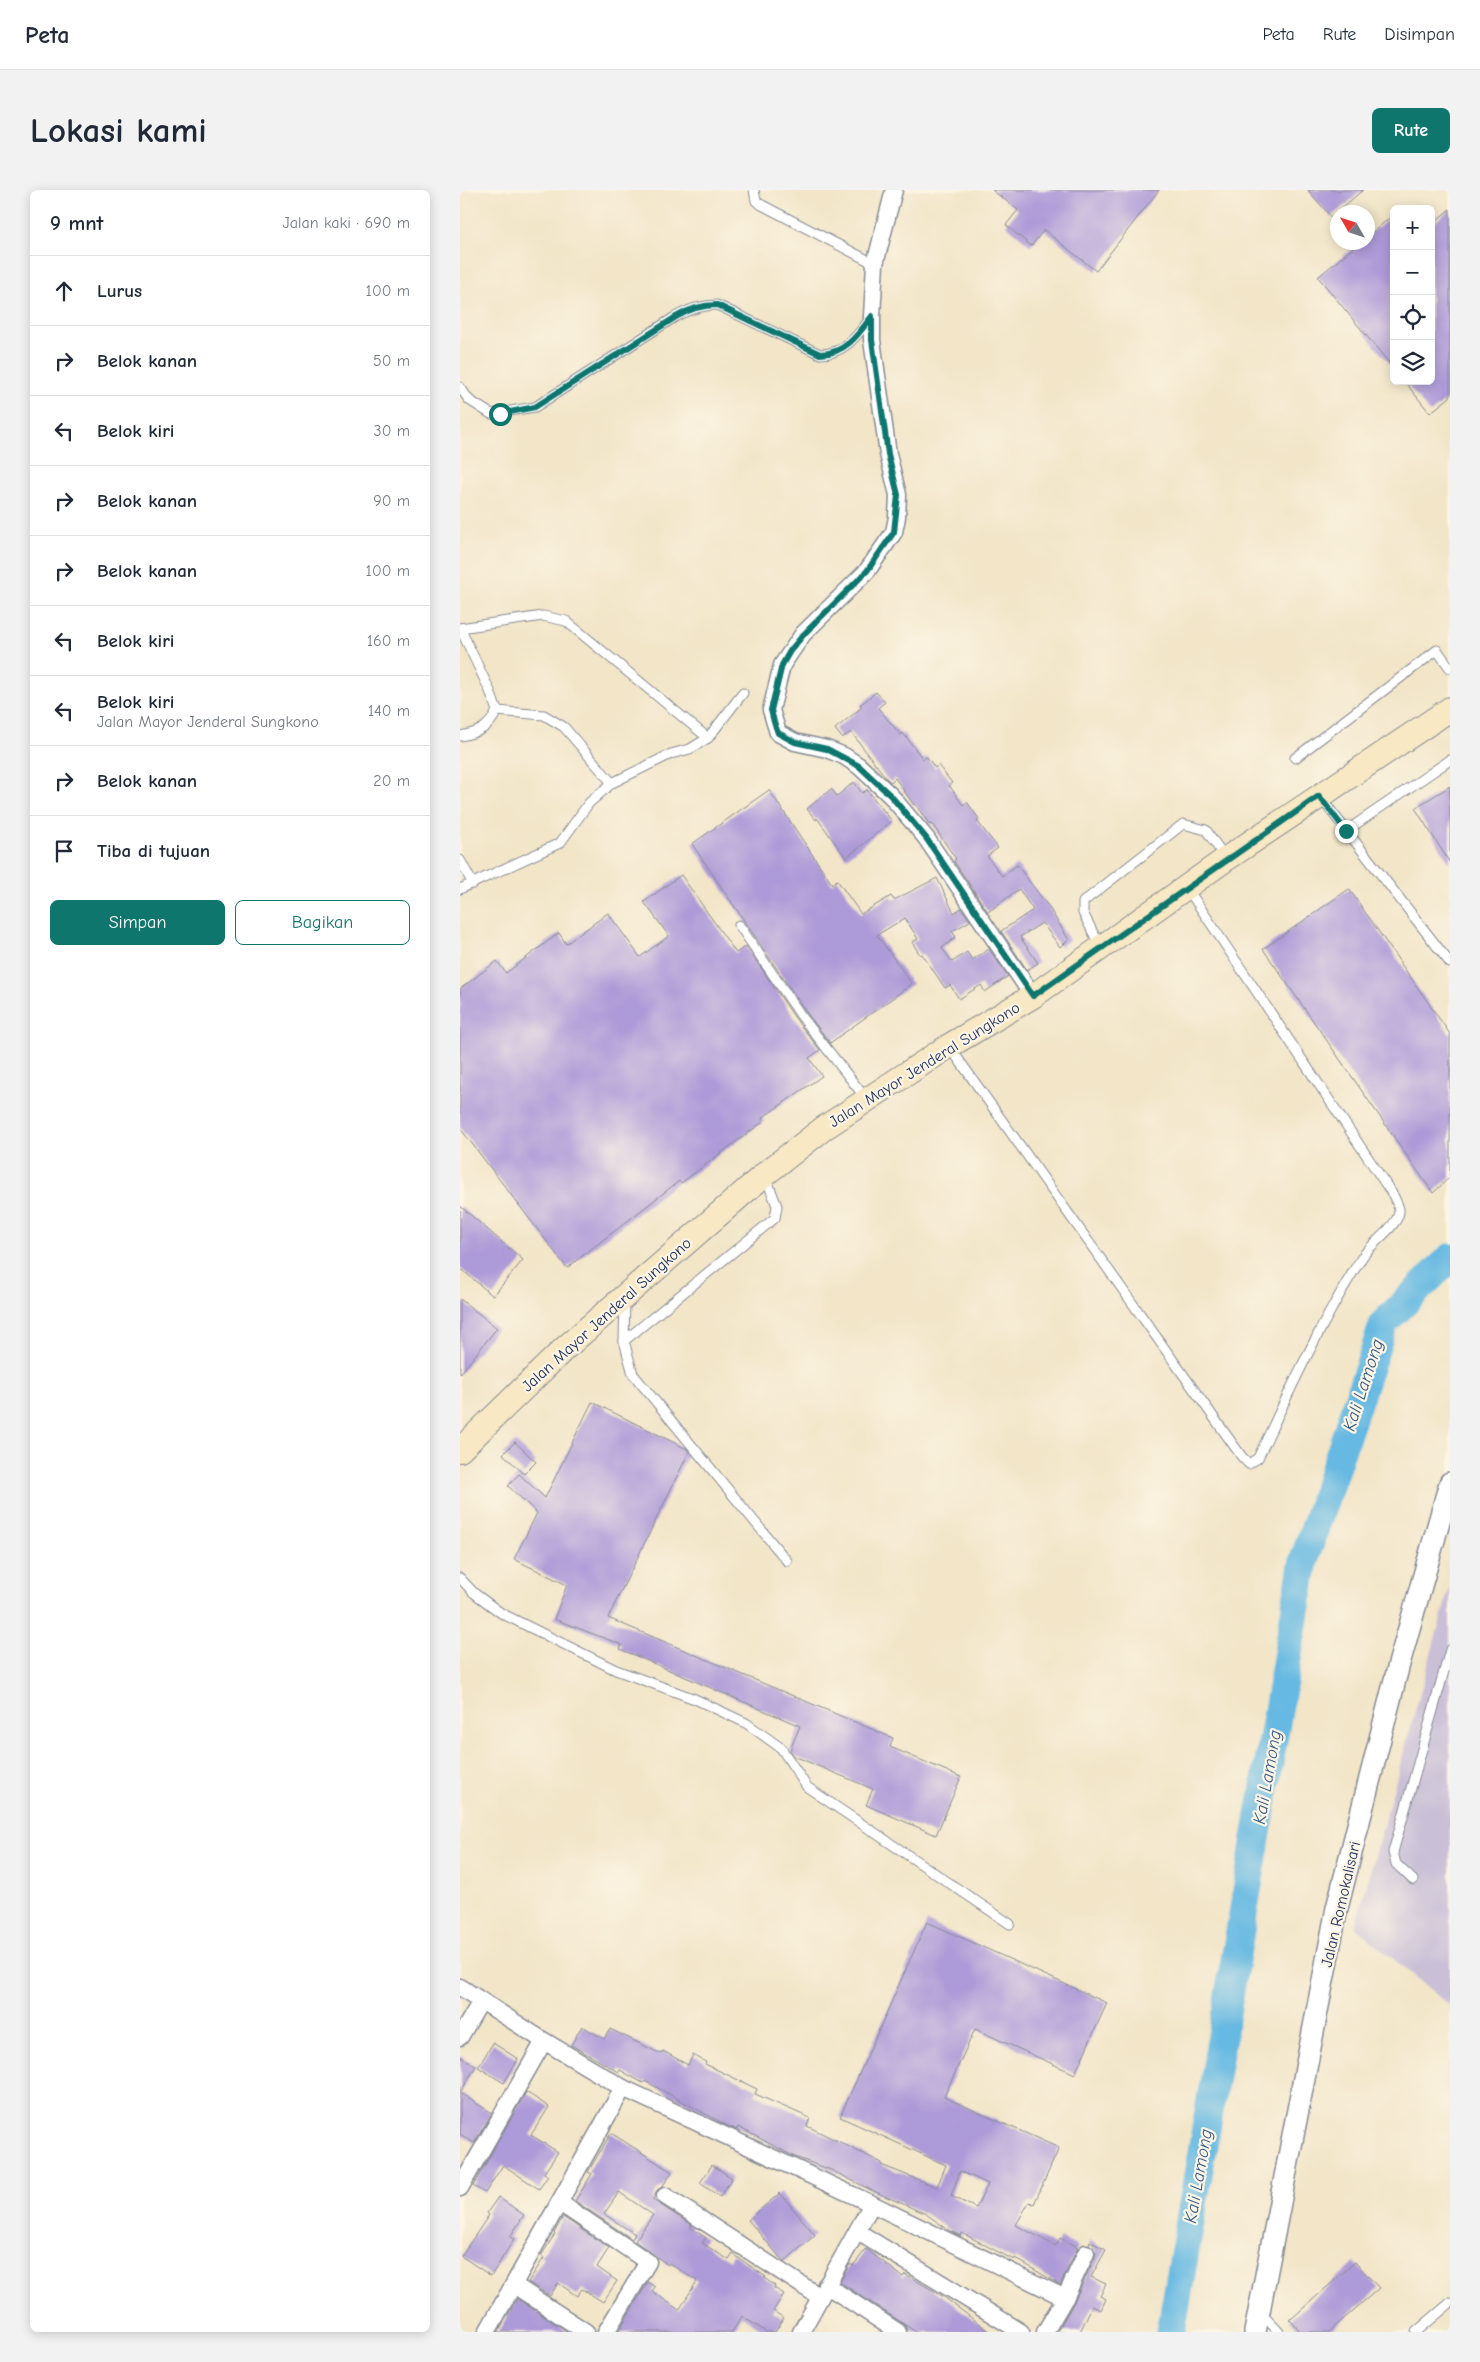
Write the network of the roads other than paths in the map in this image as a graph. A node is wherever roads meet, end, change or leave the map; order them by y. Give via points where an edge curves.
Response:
1 (754, 190) edge
2 (894, 190) edge
3 (875, 264) junction
4 (872, 316) junction
5 (460, 387) edge
6 (469, 400) junction
7 (460, 404) edge
8 (460, 628) edge
9 (1450, 668) edge
10 (743, 693) dead end
11 (1450, 709) edge
12 (497, 712) junction
13 (460, 736) edge
14 (708, 738) junction
15 (1295, 758) dead end
16 (1450, 760) edge
17 (612, 783) junction
18 (1319, 796) junction
19 (1346, 831) junction
20 (1226, 859) junction
21 (460, 860) edge
22 (472, 884) junction
23 (1187, 888) junction
24 (460, 889) edge
25 (739, 925) dead end
26 (1101, 947) junction
27 (1450, 963) edge
28 (1033, 996) junction
29 (949, 1046) junction
30 (867, 1100) junction
31 (765, 1174) junction
32 (625, 1295) junction
33 (624, 1341) junction
34 (460, 1450) edge
35 (1450, 1483) edge
36 (787, 1561) dead end
37 (460, 1578) edge
38 (1450, 1650) edge
39 (1413, 1880) dead end
40 (1010, 1924) dead end
41 (460, 1987) edge
42 (481, 2001) junction
43 (460, 2037) edge
44 (544, 2041) junction
45 (623, 2088) junction
46 (460, 2188) edge
47 (665, 2196) dead end
48 (560, 2203) junction
49 (872, 2204) junction
50 (858, 2232) junction
51 (1086, 2253) dead end
52 (514, 2285) junction
53 (823, 2291) junction
54 (1065, 2298) junction
55 (1450, 2303) edge
56 (1259, 2310) junction
57 (488, 2332) edge
58 (586, 2332) edge
59 (606, 2332) edge
60 (801, 2332) edge
61 (898, 2332) edge
62 (1022, 2332) edge
63 (1045, 2332) edge
64 (1256, 2332) edge
65 (1279, 2332) edge
66 (1416, 2332) edge

1 - 3 lane via 756,201 762,206
2 - 3 street
3 - 4 street
4 - 6 lane via 845,346 831,354 820,354 717,305 704,305 676,317 535,407 492,414
4 - 28 street via 872,340 888,454 898,495 894,532 867,571 790,651 782,665 771,710 778,733 795,742 827,749 859,766 891,796 926,838
5 - 6 lane
6 - 7 lane
8 - 12 lane
8 - 14 lane via 543,616 566,621
9 - 15 lane via 1437,650
10 - 14 lane
11 - 18 main road, Jalan Mayor Jenderal Sungkono
12 - 13 lane via 491,723 473,734
12 - 17 lane via 544,715 564,727
14 - 17 lane
16 - 19 lane
17 - 22 lane via 589,803 560,843
18 - 19 lane
18 - 20 main road, Jalan Mayor Jenderal Sungkono
19 - 27 lane
20 - 23 main road, Jalan Mayor Jenderal Sungkono
20 - 26 lane via 1206,830 1184,824 1083,902 1083,913
21 - 22 lane
22 - 24 lane
23 - 26 main road, Jalan Mayor Jenderal Sungkono
23 - 29 lane via 1394,1195 1399,1210 1397,1222 1371,1244 1317,1334 1258,1458 1250,1464 1236,1449
25 - 30 lane via 802,1017
26 - 28 main road, Jalan Mayor Jenderal Sungkono
28 - 29 main road, Jalan Mayor Jenderal Sungkono
29 - 30 main road, Jalan Mayor Jenderal Sungkono
30 - 31 main road, Jalan Mayor Jenderal Sungkono via 824,1128
31 - 32 main road, Jalan Mayor Jenderal Sungkono
31 - 33 lane via 777,1206 774,1218
32 - 33 lane
32 - 34 main road, Jalan Mayor Jenderal Sungkono
33 - 36 lane via 633,1374
35 - 56 street, Jalan Romokalisari via 1399,1664 1337,1908
37 - 40 lane via 501,1613 616,1670 695,1699 746,1723 781,1748 807,1787
38 - 39 lane via 1392,1852 1396,1864
41 - 42 street
42 - 43 street
42 - 44 street
44 - 45 street
44 - 46 street
45 - 48 street
45 - 49 street
47 - 53 street
48 - 52 street
48 - 59 street via 648,2262
49 - 50 street
49 - 54 street
50 - 53 street
50 - 62 street
51 - 54 street
52 - 57 street
52 - 58 street
53 - 60 street
53 - 61 street
54 - 63 street
55 - 66 lane
56 - 64 street, Jalan Romokalisari
56 - 65 lane

